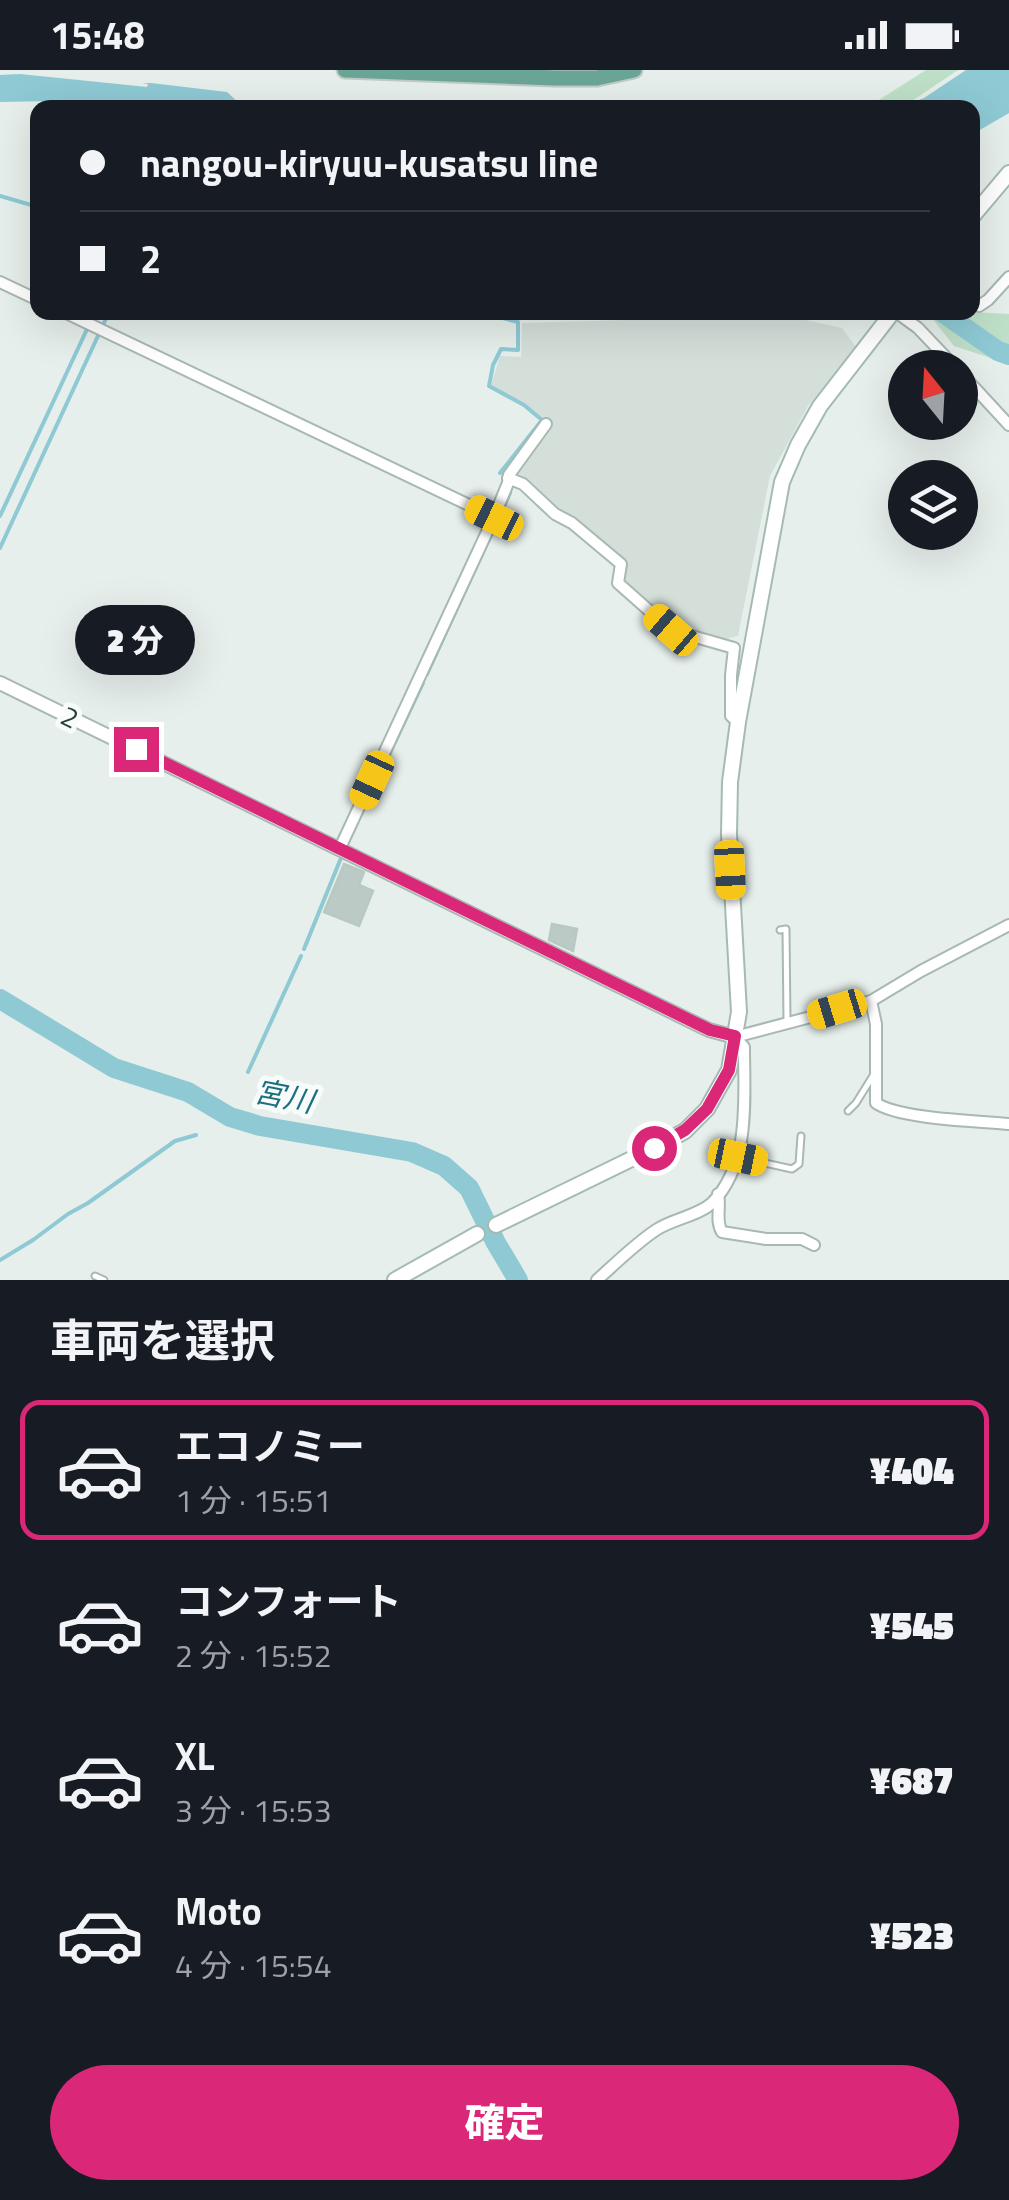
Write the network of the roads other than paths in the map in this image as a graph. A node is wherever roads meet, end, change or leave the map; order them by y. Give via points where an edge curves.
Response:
1 (345, 70) edge
2 (634, 70) edge
3 (1009, 173) edge
4 (980, 207) edge
5 (1009, 277) edge
6 (0, 282) edge
7 (30, 296) edge
8 (980, 305) edge
9 (81, 320) edge
10 (889, 320) edge
11 (906, 320) edge
12 (939, 350) edge
13 (978, 392) edge
14 (546, 424) dead end
15 (1009, 425) edge
16 (508, 478) junction
17 (494, 518) junction
18 (0, 684) edge
19 (738, 722) junction
20 (340, 848) junction
21 (1009, 925) edge
22 (780, 930) dead end
23 (871, 1001) junction
24 (787, 1025) junction
25 (735, 1036) junction
26 (876, 1072) junction
27 (848, 1111) dead end
28 (1009, 1124) edge
29 (801, 1136) dead end
30 (738, 1157) junction
31 (718, 1194) junction
32 (496, 1225) dead end
33 (477, 1234) dead end
34 (814, 1245) dead end
35 (95, 1276) dead end
36 (104, 1280) edge
37 (395, 1280) edge
38 (597, 1280) edge

1 - 2 main road via 598,78
3 - 4 main road
5 - 8 street
6 - 7 street
9 - 17 street
10 - 19 main road via 820,406 782,482
11 - 12 street
13 - 15 street
14 - 16 street
16 - 17 street
16 - 19 street via 622,564 618,583 671,630 734,648 731,716
17 - 20 street
18 - 20 street, 2
19 - 25 main road via 728,834
20 - 25 street, 2 via 710,1030
21 - 23 street
22 - 24 lane via 786,930
23 - 24 street
23 - 26 street
24 - 25 street
25 - 30 street via 744,1047
25 - 32 main road via 729,1070 707,1109 685,1130
26 - 27 lane
26 - 28 street via 876,1103 882,1108
29 - 30 lane via 800,1164 792,1169
30 - 31 street
31 - 34 street via 722,1232
31 - 38 street via 710,1205 658,1228
33 - 37 main road
35 - 36 lane

